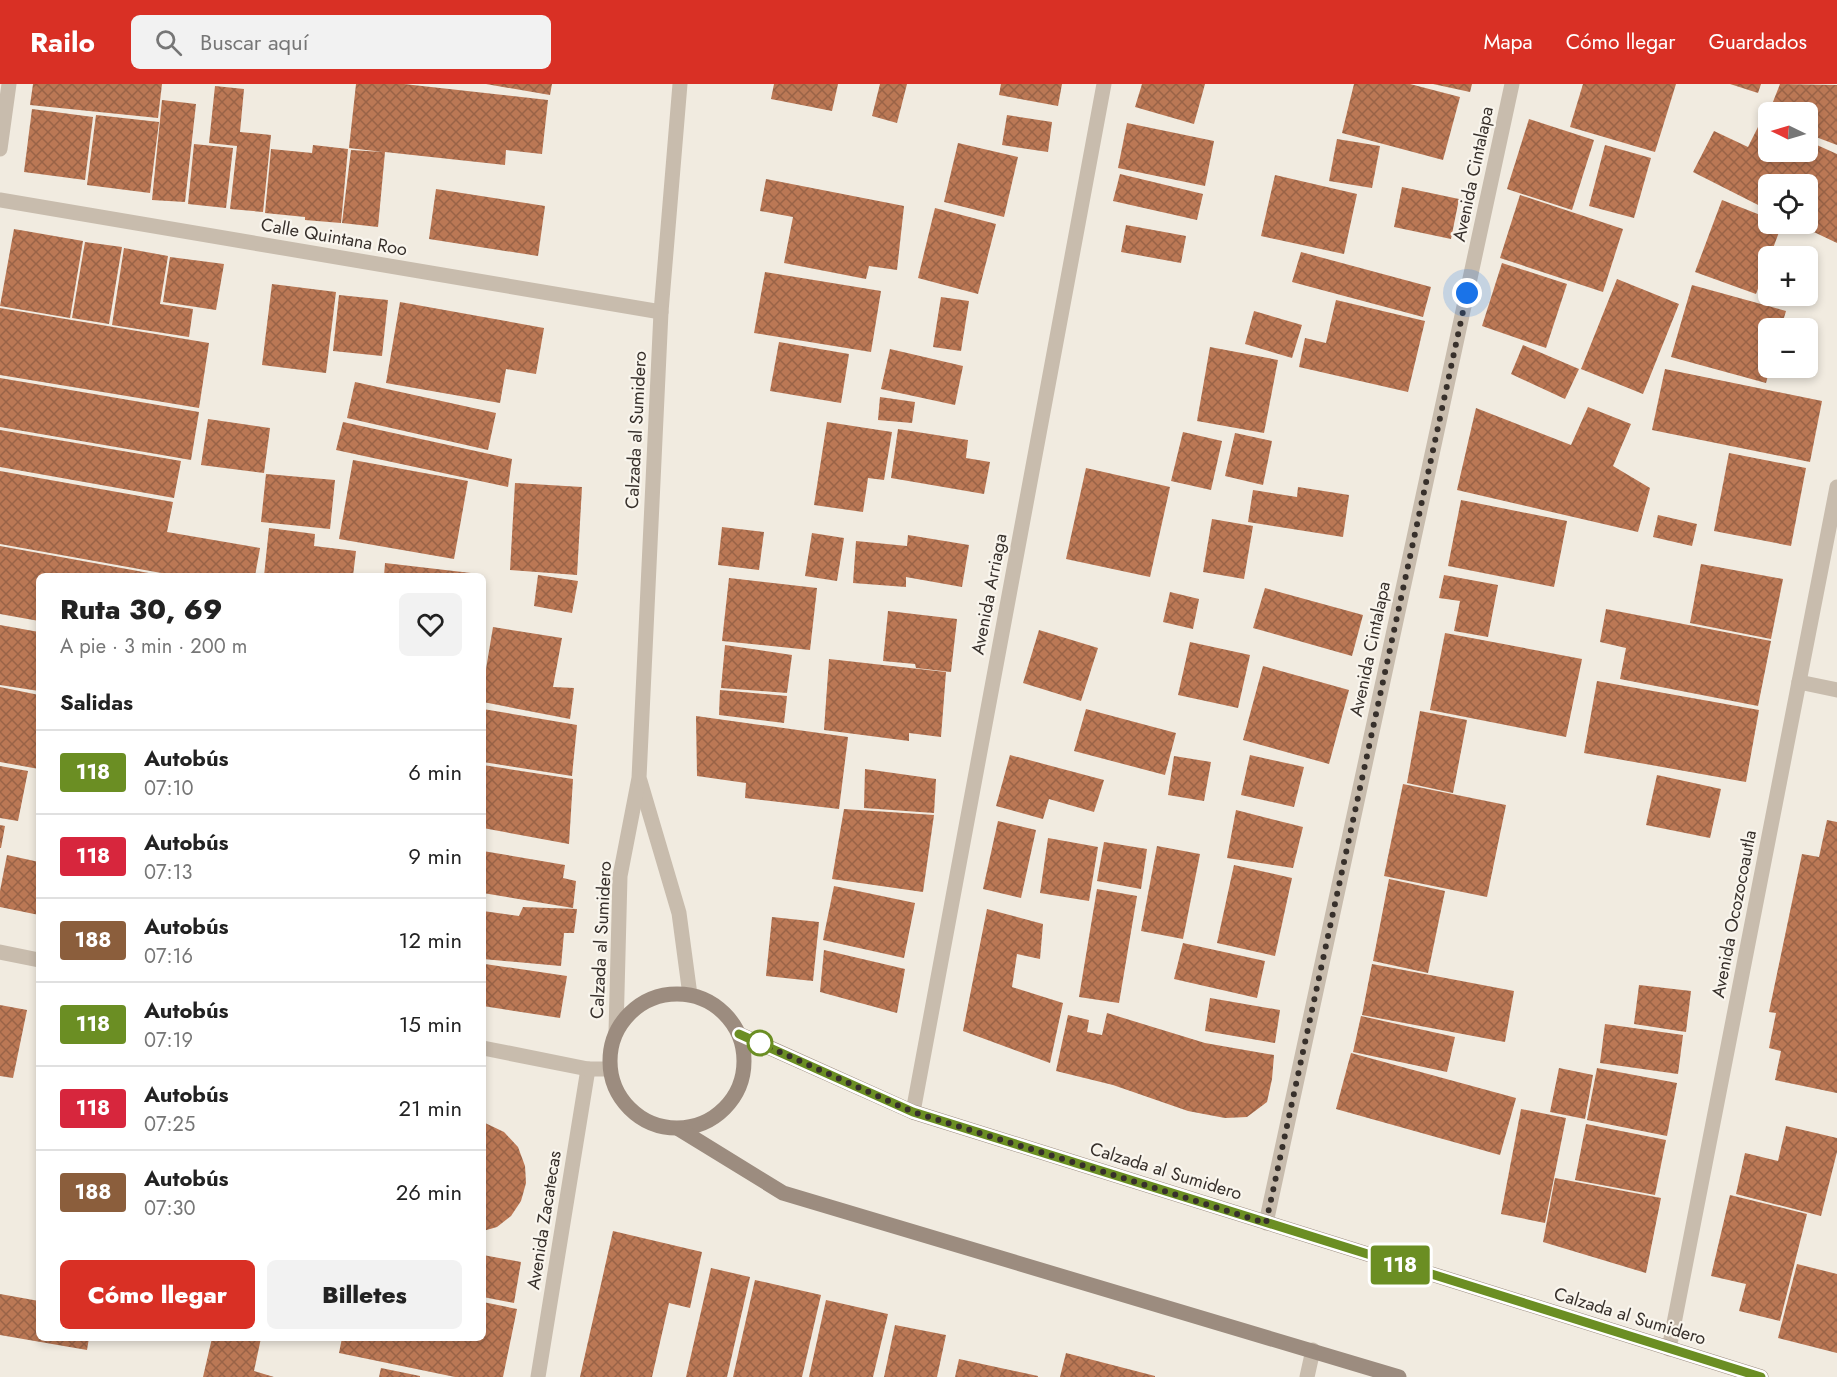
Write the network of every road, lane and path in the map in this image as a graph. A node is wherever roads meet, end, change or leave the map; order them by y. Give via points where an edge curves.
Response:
1 (9, 84) edge
2 (680, 84) edge
3 (1104, 84) edge
4 (1512, 84) edge
5 (0, 148) edge
6 (0, 201) edge
7 (661, 312) junction
8 (1837, 487) edge
9 (1799, 682) junction
10 (1837, 690) edge
11 (639, 778) junction
12 (0, 952) edge
13 (36, 959) edge
14 (690, 995) junction
15 (616, 1032) junction
16 (739, 1034) junction
17 (486, 1049) edge
18 (588, 1069) junction
19 (610, 1070) junction
20 (913, 1112) junction
21 (679, 1129) junction
22 (1266, 1223) junction
23 (1669, 1349) junction
24 (1313, 1350) junction
25 (538, 1377) edge
26 (1307, 1377) edge
27 (1399, 1377) edge
28 (1761, 1377) edge

1 - 5 street
2 - 7 street, Calzada al Sumidero
3 - 20 street, Avenida Arriaga
4 - 22 street, Avenida Cintalapa
6 - 7 street, Calle Quintana Roo
7 - 11 street, Calzada al Sumidero
8 - 9 street, Avenida Ocozocoautla
9 - 10 street
9 - 23 street, Avenida Ocozocoautla
11 - 14 street, Calzada al Sumidero via 679,913
11 - 15 street, Calzada al Sumidero via 620,876
12 - 13 street
14 - 15 main road via 668,993 646,1000 628,1013
14 - 16 main road via 710,1002 727,1016
15 - 19 main road via 610,1050
16 - 20 main road, Calzada al Sumidero
16 - 21 main road via 744,1056 742,1078 734,1098 719,1114 700,1125
17 - 18 street
18 - 19 street
18 - 25 street, Avenida Zacatecas
19 - 21 main road via 625,1105 640,1118 657,1126
20 - 22 main road, Calzada al Sumidero
21 - 24 main road via 783,1193
22 - 23 main road, Calzada al Sumidero
23 - 28 main road, Calzada al Sumidero
24 - 26 street
24 - 27 main road

